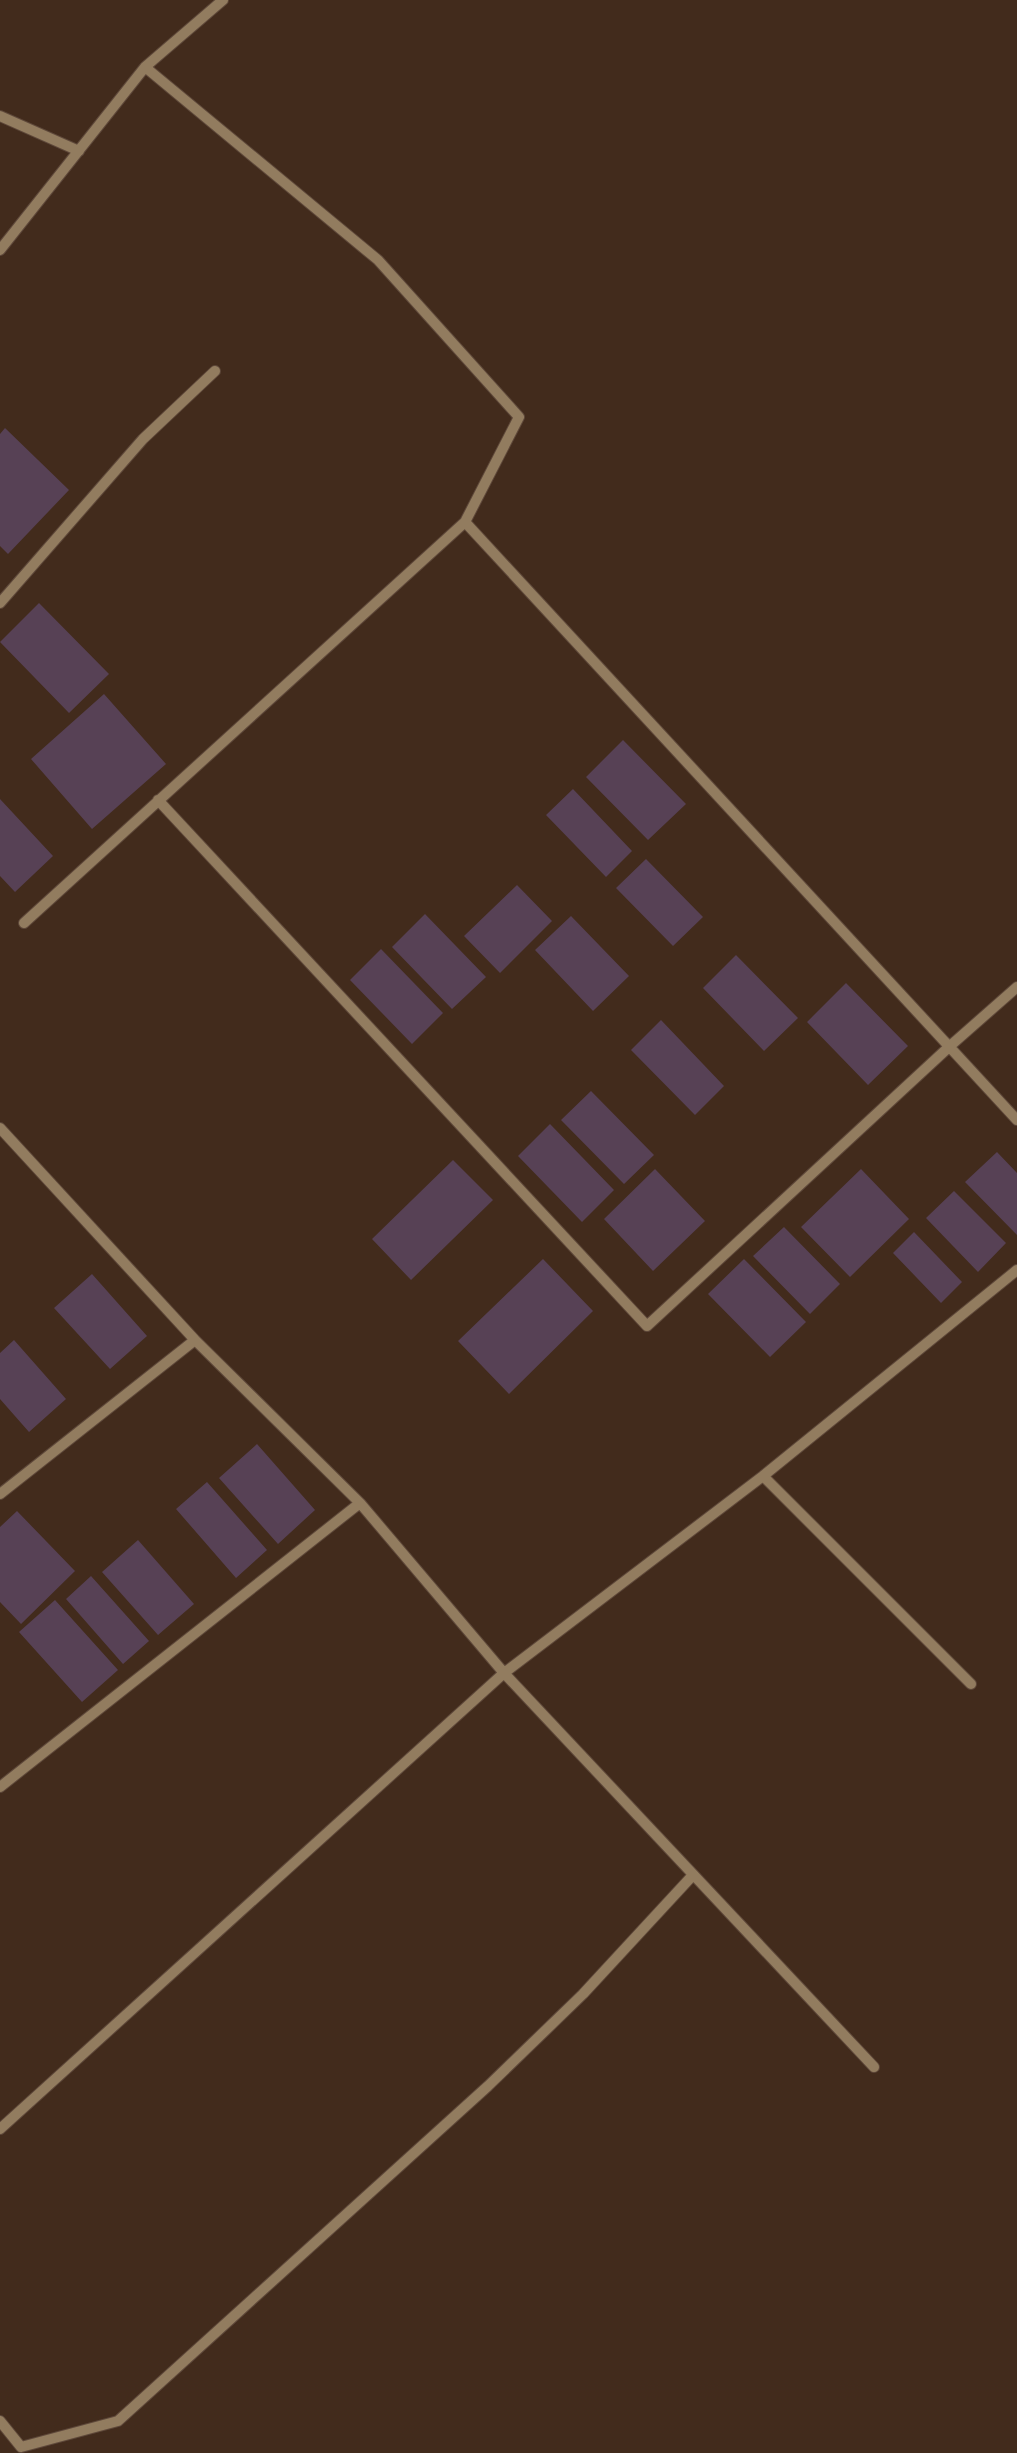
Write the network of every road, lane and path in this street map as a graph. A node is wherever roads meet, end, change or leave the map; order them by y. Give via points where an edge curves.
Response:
1 (223, 0) edge
2 (145, 67) junction
3 (0, 116) edge
4 (79, 151) junction
5 (0, 250) edge
6 (215, 371) dead end
7 (465, 522) junction
8 (0, 603) edge
9 (158, 800) junction
10 (24, 923) dead end
11 (1017, 987) edge
12 (950, 1046) junction
13 (1017, 1120) edge
14 (0, 1128) edge
15 (1017, 1270) edge
16 (195, 1340) junction
17 (763, 1476) junction
18 (0, 1494) edge
19 (360, 1503) junction
20 (504, 1672) junction
21 (971, 1684) dead end
22 (0, 1787) edge
23 (693, 1875) junction
24 (874, 2067) dead end
25 (0, 2129) edge
26 (0, 2421) edge

1 - 2 street
2 - 4 street
2 - 7 street via 378,260 519,417
3 - 4 street
4 - 5 street
6 - 8 street via 143,439
7 - 9 street
7 - 12 street
9 - 10 street
9 - 12 street via 647,1326
11 - 12 street
12 - 13 street
14 - 16 street
15 - 17 street
16 - 18 street
16 - 19 street
17 - 20 street
17 - 21 street
19 - 20 street
19 - 22 street
20 - 23 street
20 - 25 street
23 - 24 street
23 - 26 street via 583,1994 488,2086 118,2421 21,2447

